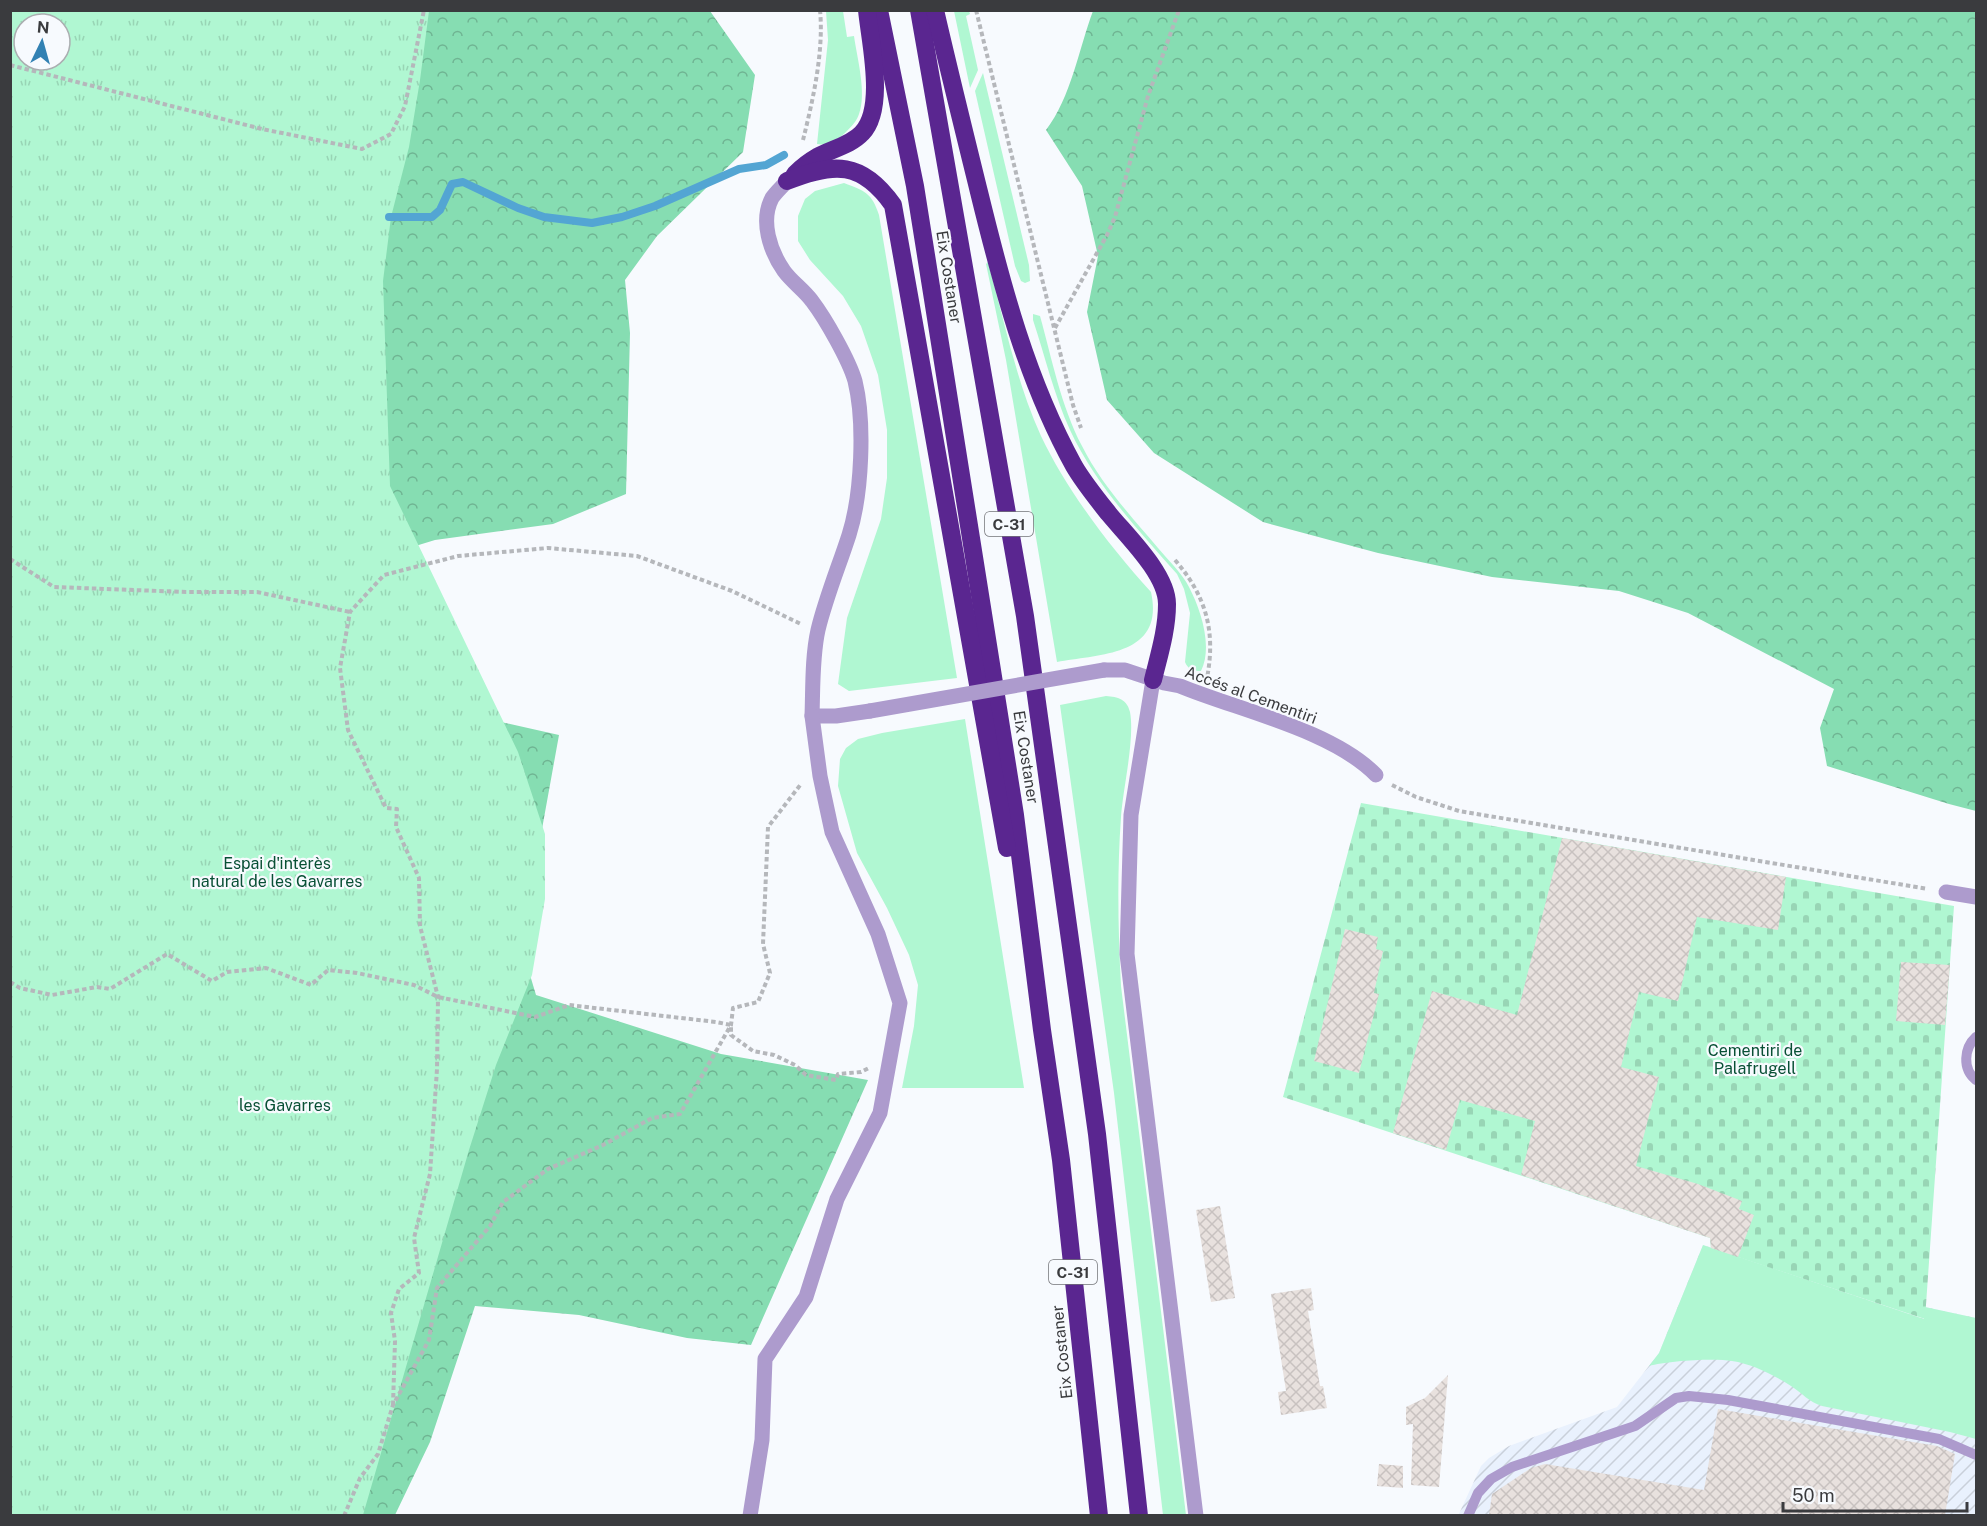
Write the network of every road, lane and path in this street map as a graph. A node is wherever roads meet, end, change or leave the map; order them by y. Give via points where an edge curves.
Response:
1 (424, 10) edge
2 (820, 10) edge
3 (867, 10) edge
4 (879, 10) edge
5 (919, 10) edge
6 (934, 10) edge
7 (976, 10) edge
8 (1179, 10) edge
9 (10, 65) edge
10 (802, 146) dead end
11 (787, 181) junction
12 (1054, 328) junction
13 (1082, 430) dead end
14 (1169, 553) dead end
15 (10, 559) edge
16 (350, 612) junction
17 (818, 632) junction
18 (1153, 680) junction
19 (1204, 696) junction
20 (812, 716) junction
21 (1376, 775) joint
22 (820, 776) junction
23 (1946, 892) joint
24 (1977, 897) edge
25 (10, 982) edge
26 (438, 998) junction
27 (731, 1025) junction
28 (1042, 1030) junction
29 (1977, 1037) edge
30 (889, 1060) junction
31 (1977, 1080) edge
32 (393, 1405) junction
33 (1977, 1455) edge
34 (344, 1515) edge
35 (750, 1515) edge
36 (1099, 1515) edge
37 (1139, 1515) edge
38 (1196, 1515) edge
39 (1468, 1515) edge

1 - 9 path via 405,106 391,134 362,149 262,129
2 - 10 path via 821,36
3 - 11 highway via 876,90 873,113 863,132 816,157
4 - 28 highway, Eix Costaner / C-31 via 919,210 1015,815
5 - 37 highway, Eix Costaner / C-31 via 1025,616 1097,1134
6 - 18 highway via 995,258 1027,362 1053,428 1079,474 1163,584 1168,602 1165,631
7 - 12 path
8 - 12 path via 1148,96 1115,216
11 - 17 street via 772,198 766,224 774,252 784,272 812,299 834,337 854,380 859,422 860,488 856,509
11 - 28 highway via 819,170 846,168 865,175 893,205
12 - 13 path
14 - 19 path via 1191,578 1204,606 1210,664
15 - 16 path via 54,587 257,592
16 - 17 path via 384,575 458,556 548,548 637,556 732,591
16 - 26 path via 340,668 348,730 386,808 398,809 396,827 419,878 420,926
17 - 20 street
18 - 19 street, Accés al Cementiri
18 - 20 street, Accés al Cementiri, bridge via 1125,670 1104,670 870,711
18 - 38 street via 1131,815 1126,954
19 - 21 street, Accés al Cementiri via 1282,723 1343,750
20 - 22 street
21 - 23 path via 1401,791 1459,811
22 - 27 path via 801,784 768,827 763,944 770,973 758,1002 733,1008
22 - 30 street via 832,832 878,934 900,1003
23 - 24 street
25 - 26 path via 52,995 110,988 167,954 212,981 227,972 266,968 311,985 328,970 414,985
26 - 27 path via 535,1017 569,1005
26 - 32 path via 430,1174 414,1238 419,1273 399,1289 391,1313 395,1341
27 - 30 path via 731,1035 753,1051 774,1055 806,1075 836,1080 838,1074 861,1072
27 - 32 path via 680,1114 652,1118 548,1169 503,1202 490,1226 437,1288 429,1340
28 - 36 highway, Eix Costaner / C-31 via 1061,1160
29 - 31 lane via 1970,1042 1966,1060
30 - 35 street via 880,1113 837,1199 806,1298 765,1359 762,1440
32 - 34 path via 378,1454 360,1478
33 - 39 lane via 1939,1439 1689,1396 1676,1398 1635,1426 1512,1467 1491,1479 1478,1493

